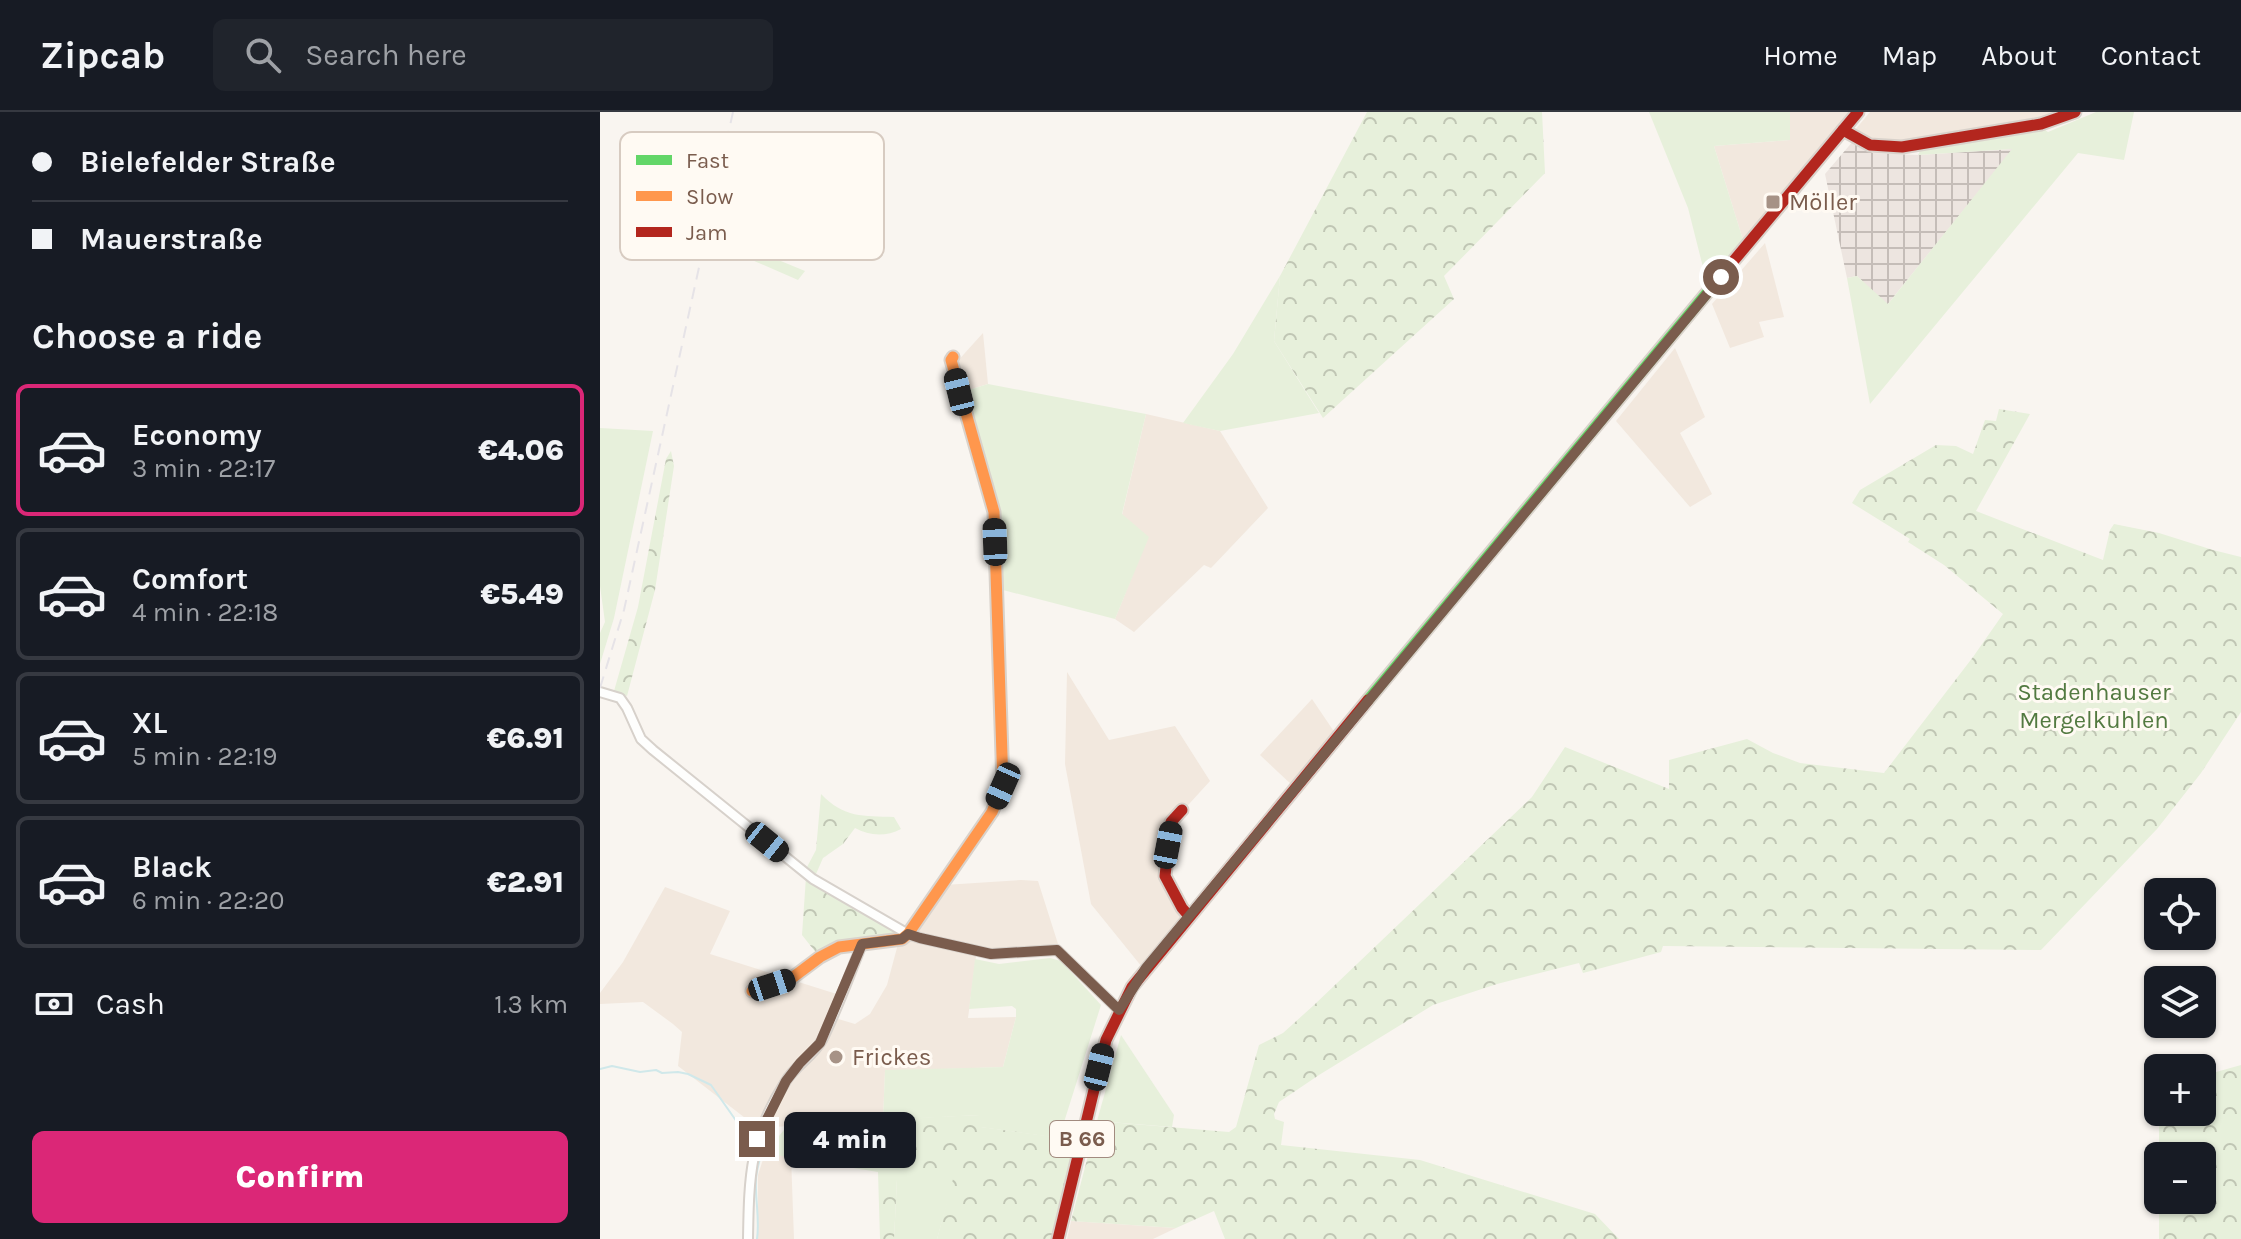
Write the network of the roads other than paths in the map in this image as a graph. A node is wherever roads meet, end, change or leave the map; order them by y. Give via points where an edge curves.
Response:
1 (1858, 112) edge
2 (2075, 112) edge
3 (1843, 130) junction
4 (953, 357) dead end
5 (600, 692) edge
6 (1182, 810) dead end
7 (1189, 916) junction
8 (908, 934) junction
9 (862, 944) junction
10 (752, 991) dead end
11 (1119, 1010) junction
12 (748, 1239) edge
13 (1058, 1239) edge

1 - 3 main road, B 66
2 - 3 main road via 2041,124 1902,147 1870,145
3 - 7 main road, B 66
4 - 8 main road via 994,512 1004,778 992,812
5 - 8 street via 620,698 641,739 813,879
6 - 7 main road via 1171,822 1165,876
7 - 11 main road, B 66
8 - 9 main road
8 - 11 street via 991,954 1057,950
9 - 10 main road via 839,947 792,978
9 - 12 street via 820,1043 786,1081 757,1139
11 - 13 main road, B 66 via 1106,1040

